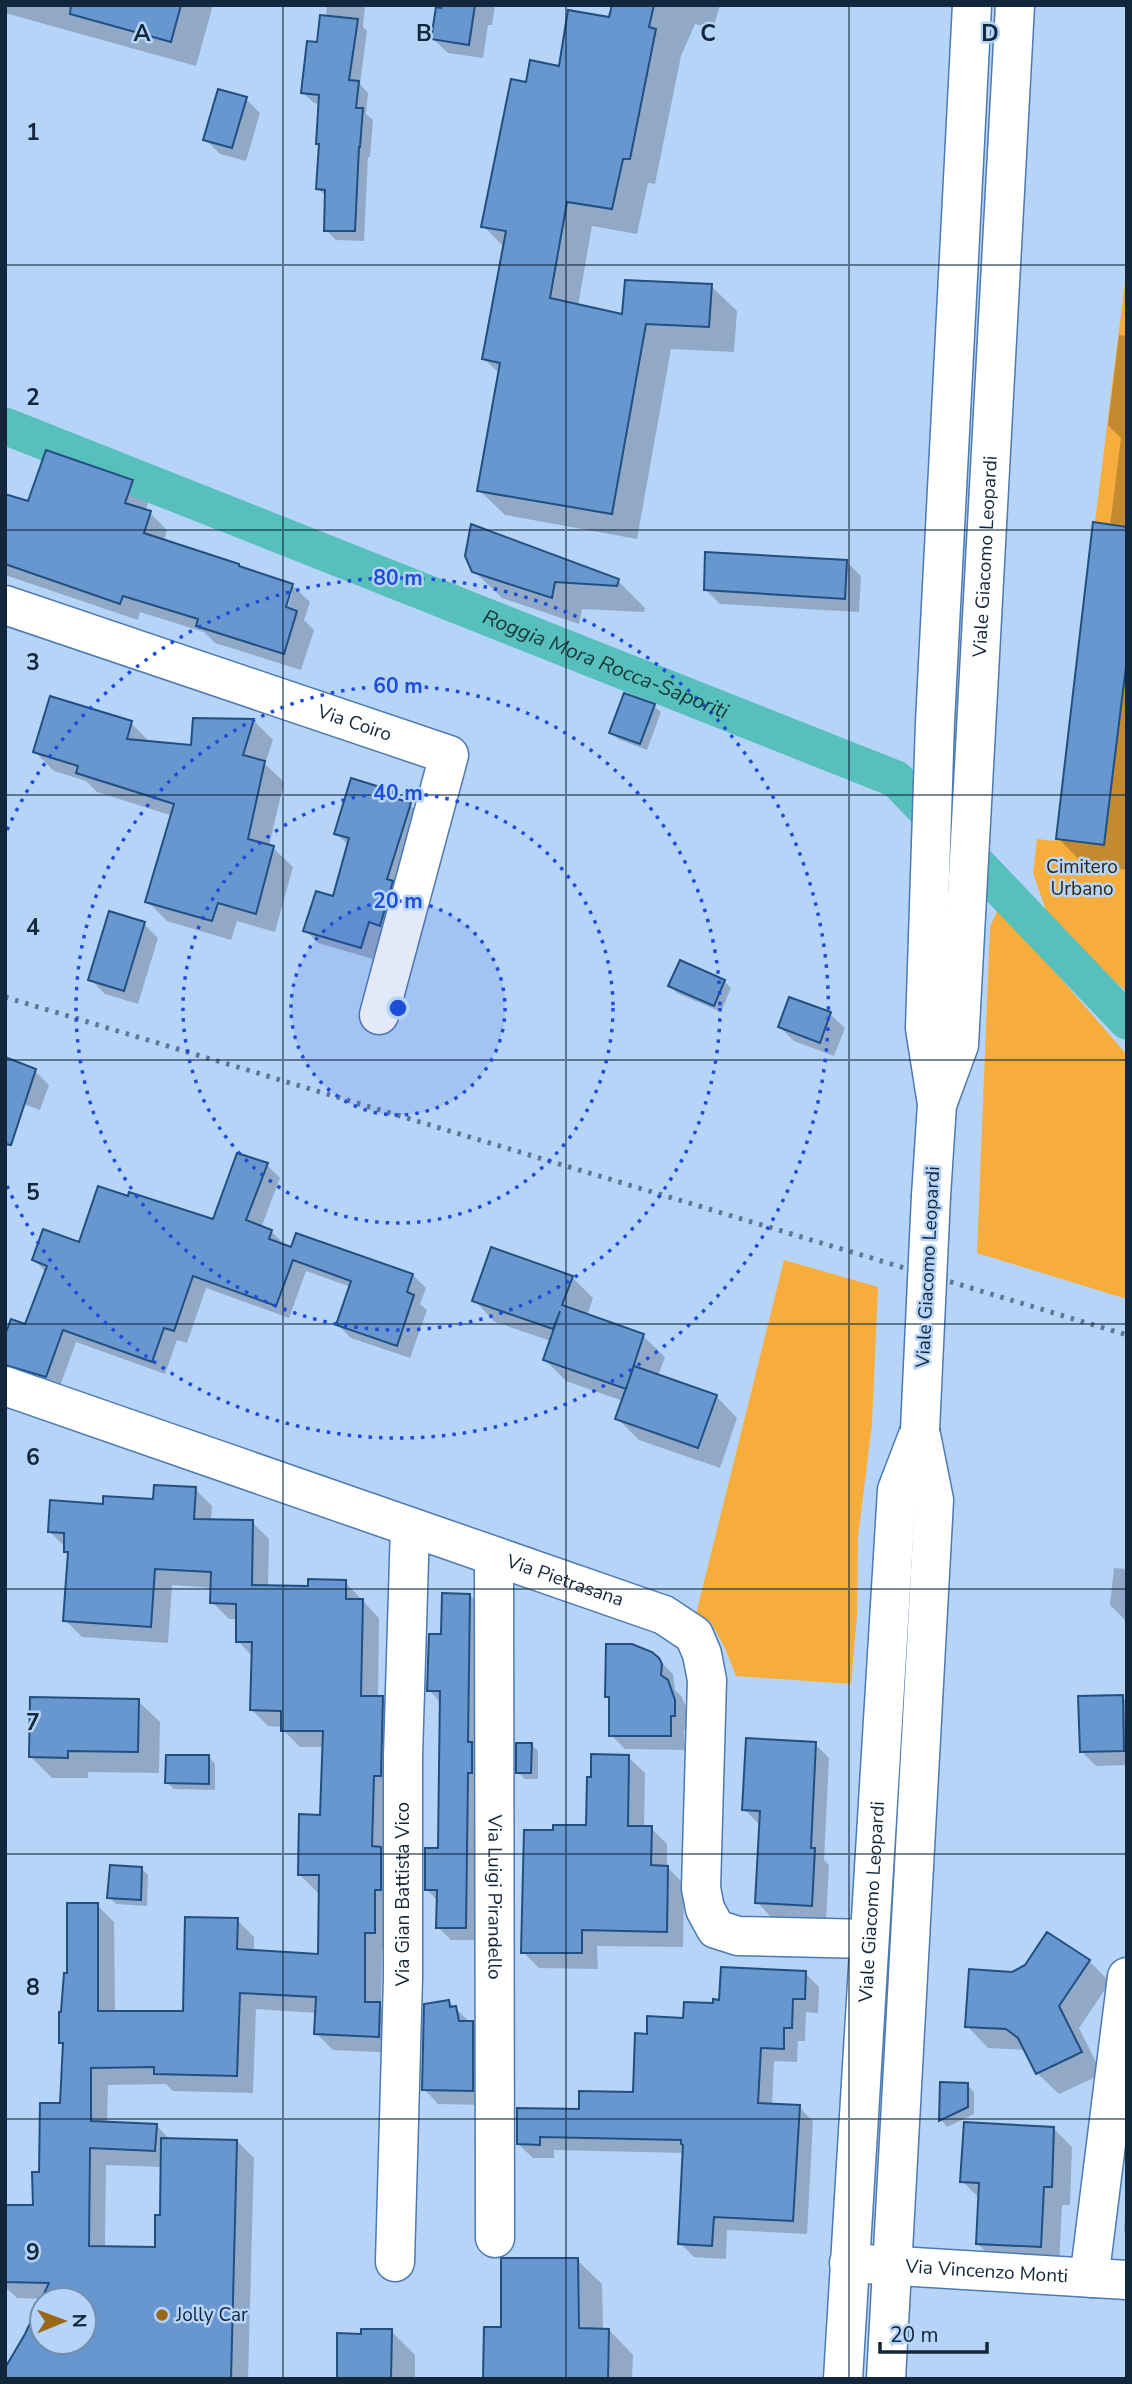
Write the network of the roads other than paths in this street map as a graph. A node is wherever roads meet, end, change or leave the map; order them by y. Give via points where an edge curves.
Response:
1 (972, 5) edge
2 (1015, 5) edge
3 (5, 605) edge
4 (379, 1015) dead end
5 (937, 1104) junction
6 (5, 1386) edge
7 (920, 1430) junction
8 (410, 1527) junction
9 (494, 1556) junction
10 (869, 1939) junction
11 (1127, 1977) edge
12 (495, 2238) dead end
13 (395, 2262) dead end
14 (849, 2263) junction
15 (892, 2266) junction
16 (1109, 2279) edge
17 (843, 2379) edge
18 (886, 2379) edge

1 - 5 main road, Viale Giacomo Leopardi via 925,1028
2 - 5 main road, Viale Giacomo Leopardi via 959,1045
3 - 4 main road, Via Coiro via 449,755
5 - 7 main road, Viale Giacomo Leopardi, bridge
6 - 8 main road, Via Pietrasana
7 - 10 main road, Viale Giacomo Leopardi via 897,1490
7 - 15 main road, Viale Giacomo Leopardi via 934,1500
8 - 9 main road, Via Pietrasana
8 - 13 main road, Via Gian Battista Vico
9 - 10 main road, Via Pietrasana via 664,1615 694,1635 707,1680 701,1888 716,1929 738,1936
9 - 12 main road, Via Luigi Pirandello
10 - 14 main road, Viale Giacomo Leopardi
11 - 16 main road via 1092,2250
14 - 15 main road, Via Vincenzo Monti
14 - 17 main road, Viale Giacomo Leopardi
15 - 16 main road, Via Vincenzo Monti
15 - 18 main road, Viale Giacomo Leopardi

